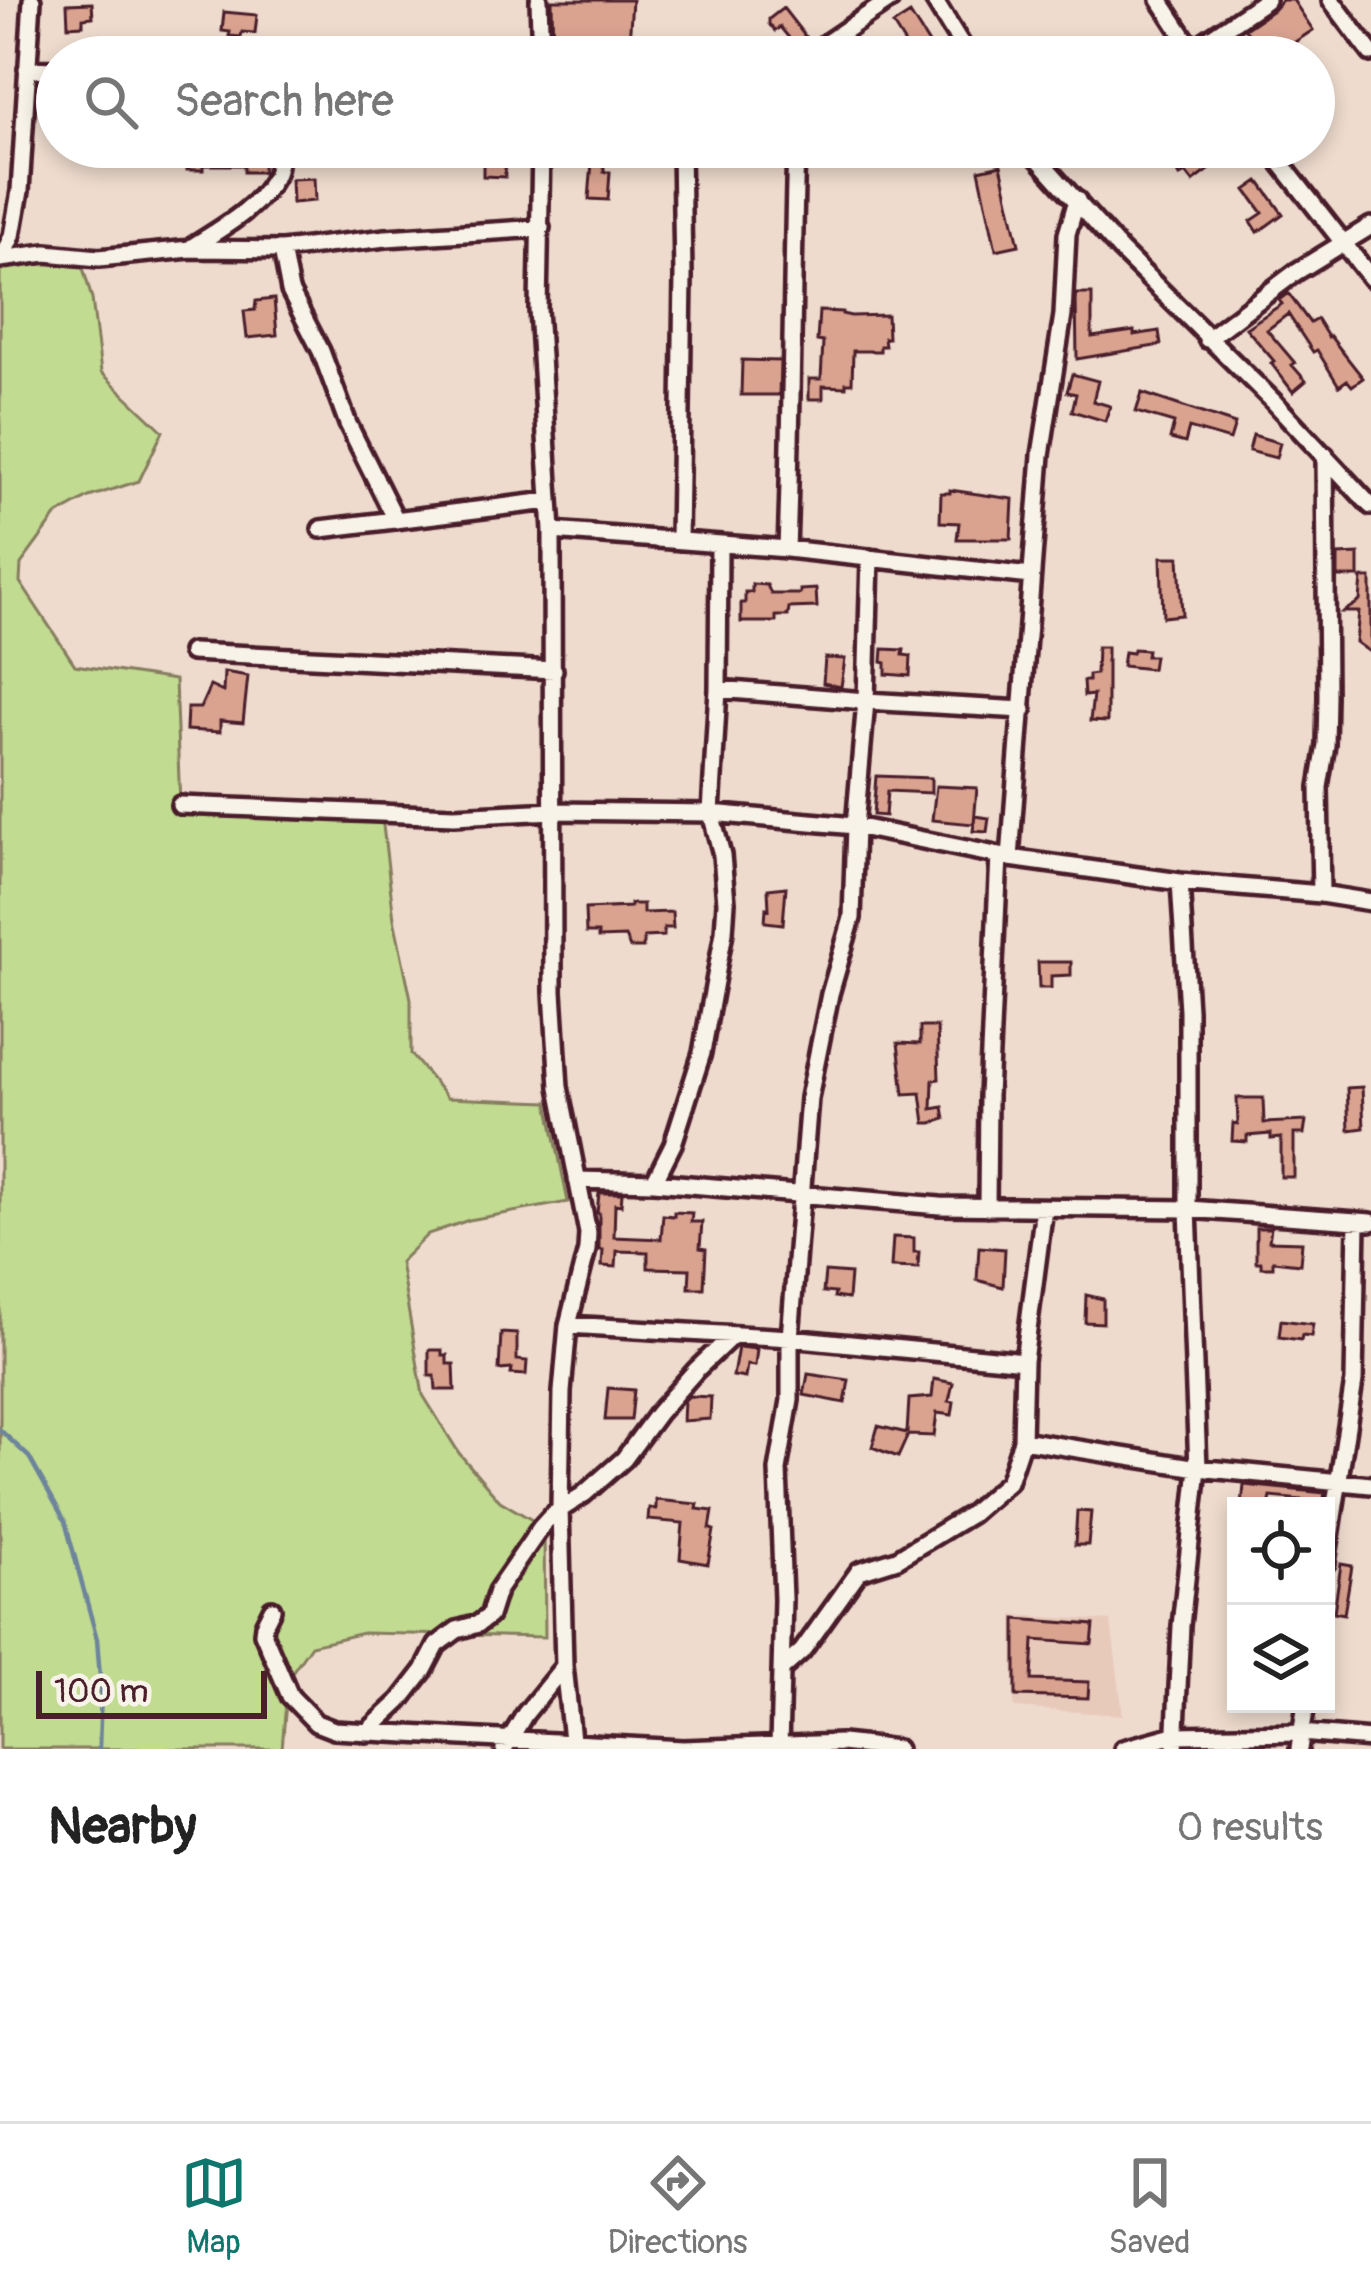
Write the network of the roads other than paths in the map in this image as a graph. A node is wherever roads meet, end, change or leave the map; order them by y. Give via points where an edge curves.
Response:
1 (32, 0) edge
2 (539, 0) edge
3 (890, 0) edge
4 (934, 0) edge
5 (1160, 0) edge
6 (1266, 0) edge
7 (1331, 0) edge
8 (540, 36) edge
9 (837, 36) edge
10 (956, 36) edge
11 (1179, 36) edge
12 (1216, 36) edge
13 (1371, 53) edge
14 (27, 70) junction
15 (36, 70) edge
16 (277, 168) edge
17 (542, 168) edge
18 (681, 168) edge
19 (795, 168) edge
20 (1047, 168) edge
21 (1285, 168) edge
22 (1077, 200) junction
23 (1371, 226) edge
24 (541, 228) junction
25 (1343, 242) junction
26 (190, 249) junction
27 (282, 250) junction
28 (1, 259) edge
29 (1371, 278) edge
30 (1207, 339) junction
31 (1325, 455) junction
32 (549, 501) junction
33 (1371, 506) edge
34 (396, 520) junction
35 (321, 529) dead end
36 (552, 531) junction
37 (679, 541) junction
38 (719, 545) junction
39 (788, 549) junction
40 (870, 559) junction
41 (1030, 576) junction
42 (191, 652) dead end
43 (554, 670) junction
44 (718, 689) junction
45 (866, 701) junction
46 (1022, 710) junction
47 (180, 806) dead end
48 (554, 812) junction
49 (711, 813) junction
50 (855, 826) junction
51 (1004, 857) junction
52 (1180, 882) junction
53 (1321, 894) junction
54 (1371, 902) edge
55 (577, 1180) junction
56 (655, 1182) junction
57 (800, 1195) junction
58 (987, 1207) junction
59 (1045, 1208) junction
60 (1187, 1209) junction
61 (1364, 1222) edge
62 (568, 1325) junction
63 (733, 1334) junction
64 (790, 1338) junction
65 (1024, 1361) junction
66 (1022, 1440) junction
67 (1198, 1468) junction
68 (1338, 1480) junction
69 (1371, 1485) edge
70 (1335, 1501) edge
71 (560, 1508) junction
72 (272, 1610) dead end
73 (564, 1666) junction
74 (783, 1668) junction
75 (366, 1732) junction
76 (1371, 1739) edge
77 (1300, 1741) edge
78 (1174, 1742) edge
79 (508, 1743) edge
80 (573, 1745) edge
81 (778, 1747) edge
82 (897, 1749) edge
83 (1123, 1749) edge

1 - 14 street
2 - 8 street
3 - 9 street
4 - 10 street
5 - 11 street
6 - 12 street
7 - 13 street
14 - 15 street
14 - 28 street via 20,191
16 - 26 street via 258,198
17 - 24 street
18 - 37 street
19 - 39 street
20 - 22 street
21 - 25 street
22 - 30 street
22 - 41 street
23 - 25 street
24 - 27 street
24 - 32 street
25 - 29 street
25 - 30 street
26 - 27 street
26 - 28 street
27 - 34 street via 290,291
30 - 31 street
31 - 33 street
31 - 53 street
32 - 34 street
32 - 36 street
34 - 35 street
36 - 37 street
36 - 43 street
37 - 38 street
38 - 39 street
38 - 44 street
39 - 40 street
40 - 41 street
40 - 45 street
41 - 46 street
42 - 43 street
43 - 48 street
44 - 45 street
44 - 49 street
45 - 46 street
45 - 50 street
46 - 51 street
47 - 48 street
48 - 49 street
48 - 55 street via 557,1063
49 - 50 street
49 - 56 street via 722,855 724,932 702,1053
50 - 51 street
50 - 57 street via 852,918 809,1098
51 - 52 street
51 - 58 street via 991,987
52 - 53 street
52 - 60 street
53 - 54 street
55 - 56 street
55 - 62 street via 587,1250
56 - 57 street
57 - 58 street
57 - 64 street
58 - 59 street
59 - 60 street
59 - 65 street
60 - 61 street
60 - 67 street
61 - 68 street
62 - 63 street
62 - 71 street
63 - 64 street
63 - 71 street via 624,1459
64 - 65 street
64 - 74 street via 778,1470
65 - 66 street
66 - 67 street
66 - 74 street via 1007,1482 897,1559 859,1571
67 - 68 street
67 - 78 street
68 - 69 street
68 - 70 street
71 - 73 street
71 - 75 street via 521,1554 489,1616 437,1645 400,1701
72 - 75 street via 263,1634 290,1696 316,1723
73 - 79 street
73 - 80 street
74 - 81 street
75 - 79 street
76 - 77 street
77 - 78 street
78 - 83 street
79 - 80 street
80 - 81 street
81 - 82 street

